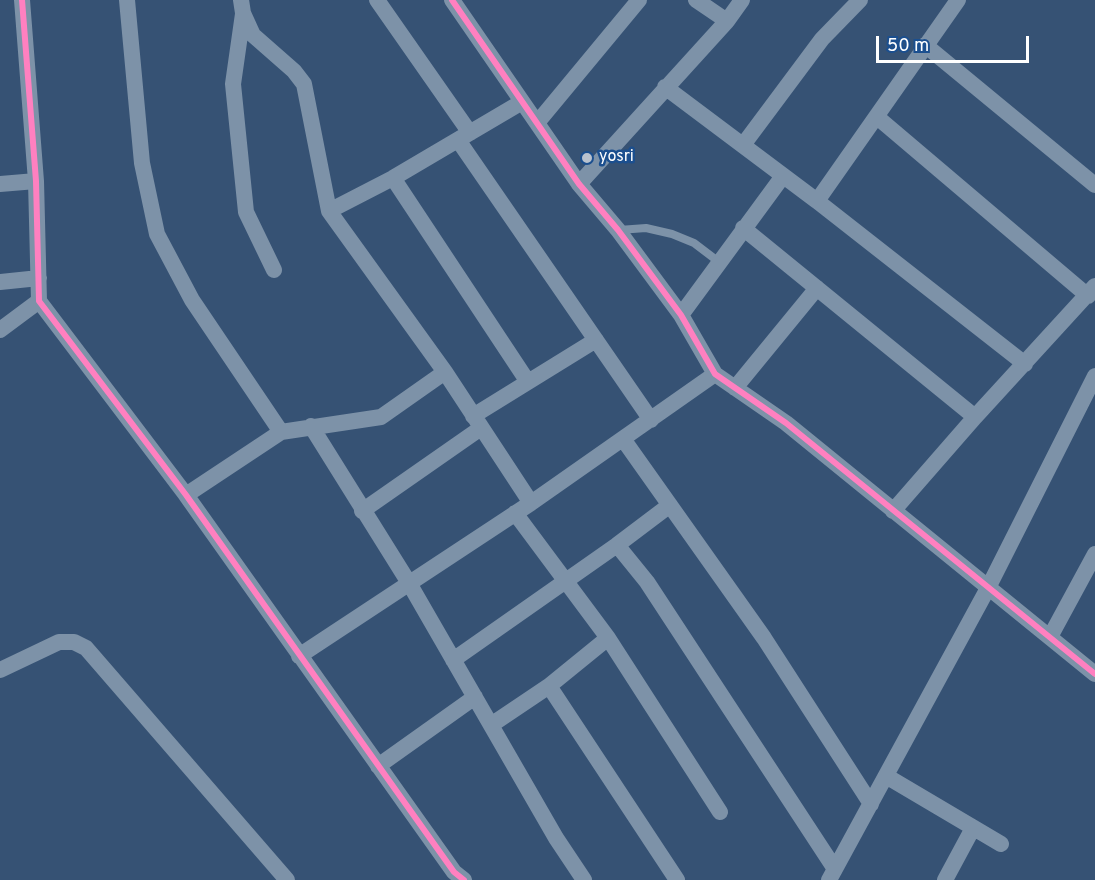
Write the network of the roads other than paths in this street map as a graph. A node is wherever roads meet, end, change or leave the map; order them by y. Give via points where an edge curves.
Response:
1 (22, 0) edge
2 (127, 0) edge
3 (377, 0) edge
4 (452, 0) edge
5 (639, 0) edge
6 (696, 0) edge
7 (742, 0) edge
8 (860, 0) edge
9 (958, 0) edge
10 (242, 7) edge
11 (727, 21) junction
12 (925, 45) junction
13 (665, 87) junction
14 (522, 102) junction
15 (877, 117) junction
16 (537, 123) junction
17 (464, 136) junction
18 (743, 146) junction
19 (783, 176) junction
20 (393, 178) junction
21 (36, 181) junction
22 (0, 184) edge
23 (579, 184) junction
24 (1095, 185) edge
25 (817, 201) junction
26 (329, 211) junction
27 (743, 228) junction
28 (618, 230) junction
29 (719, 262) junction
30 (274, 270) dead end
31 (39, 278) junction
32 (0, 282) edge
33 (817, 288) junction
34 (1092, 291) edge
35 (39, 301) junction
36 (681, 315) junction
37 (0, 330) edge
38 (596, 340) junction
39 (1025, 364) junction
40 (445, 372) junction
41 (715, 374) junction
42 (1094, 379) edge
43 (528, 382) junction
44 (735, 388) junction
45 (975, 417) junction
46 (651, 420) junction
47 (478, 422) junction
48 (311, 426) junction
49 (281, 432) junction
50 (623, 439) junction
51 (186, 495) junction
52 (531, 503) junction
53 (670, 505) junction
54 (362, 511) junction
55 (893, 511) junction
56 (515, 513) junction
57 (617, 545) junction
58 (1095, 554) edge
59 (565, 580) junction
60 (409, 583) junction
61 (988, 588) junction
62 (1050, 637) junction
63 (608, 638) junction
64 (299, 656) junction
65 (453, 660) junction
66 (0, 670) edge
67 (1095, 674) edge
68 (549, 686) junction
69 (475, 697) junction
70 (491, 725) junction
71 (378, 766) junction
72 (886, 776) junction
73 (871, 804) junction
74 (720, 812) dead end
75 (973, 828) junction
76 (1001, 844) dead end
77 (832, 875) edge
78 (287, 880) edge
79 (464, 880) edge
80 (584, 880) edge
81 (677, 880) edge
82 (945, 880) edge

1 - 21 street
2 - 49 street via 142,163 157,234 192,300
3 - 17 street
4 - 14 street
5 - 16 street
6 - 11 street
7 - 11 street
8 - 18 street via 822,39
9 - 12 street
10 - 26 street via 253,34 304,84
10 - 30 street via 233,84 246,212
11 - 13 street
12 - 15 street
12 - 24 street
13 - 18 street
13 - 23 street
14 - 16 street
14 - 17 street
15 - 25 street
15 - 34 street
16 - 23 street
17 - 20 street
17 - 38 street
18 - 19 street
19 - 25 street
19 - 27 street
20 - 26 street
20 - 43 street
21 - 22 street
21 - 31 street
23 - 28 street
25 - 39 street
26 - 40 street
27 - 29 street
27 - 33 street
28 - 29 lane via 646,228 672,234 694,243
28 - 36 street
29 - 36 street
31 - 32 street
31 - 35 street
33 - 44 street
33 - 45 street
34 - 39 street
35 - 37 street
35 - 51 street
36 - 41 street
38 - 43 street
38 - 46 street
39 - 45 street
40 - 47 street
40 - 48 street via 381,417
41 - 44 street
41 - 46 street
42 - 61 street
43 - 47 street
44 - 55 street via 786,423
45 - 55 street
46 - 50 street
47 - 52 street
47 - 54 street
48 - 49 street
48 - 54 street
49 - 51 street
50 - 52 street
50 - 53 street
51 - 64 street
52 - 56 street
53 - 57 street
53 - 73 street via 764,638
54 - 60 street
55 - 61 street
56 - 59 street
56 - 60 street
57 - 59 street
57 - 77 street via 647,582
58 - 62 street
59 - 63 street
59 - 65 street
60 - 64 street
60 - 65 street
61 - 62 street
61 - 72 street
62 - 67 street
63 - 68 street
63 - 74 street
64 - 71 street
65 - 69 street
66 - 78 street via 59,642 74,642 86,648
68 - 70 street
68 - 81 street
69 - 70 street
69 - 71 street
70 - 80 street
71 - 79 street via 454,872
72 - 73 street
72 - 75 street
73 - 77 street
75 - 76 street
75 - 82 street

